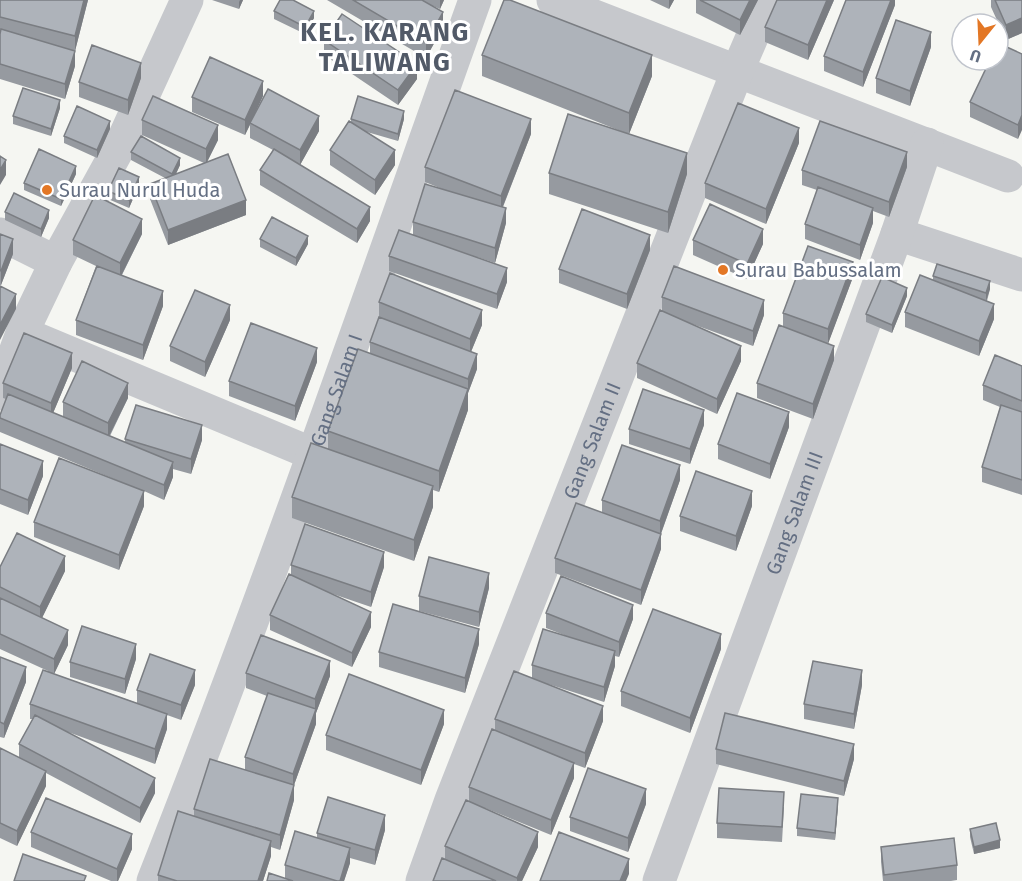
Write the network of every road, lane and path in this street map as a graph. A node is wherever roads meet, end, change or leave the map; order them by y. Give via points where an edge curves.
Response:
1 (187, 0) edge
2 (475, 0) edge
3 (553, 0) edge
4 (768, 0) edge
5 (736, 72) junction
6 (927, 144) junction
7 (1008, 176) dead end
8 (0, 234) edge
9 (897, 234) junction
10 (56, 262) junction
11 (1022, 275) edge
12 (22, 333) junction
13 (0, 394) edge
14 (313, 454) junction
15 (153, 881) edge
16 (422, 881) edge
17 (659, 881) edge

1 - 10 street via 123,142
2 - 14 street, Gang Salam I
3 - 5 street
4 - 5 street, Gang Salam II
5 - 6 street
5 - 16 street, Gang Salam II
6 - 7 street
6 - 9 street, Gang Salam III
8 - 10 street
9 - 11 street
9 - 17 street, Gang Salam III
10 - 12 street
12 - 13 street
12 - 14 street
14 - 15 street, Gang Salam I

